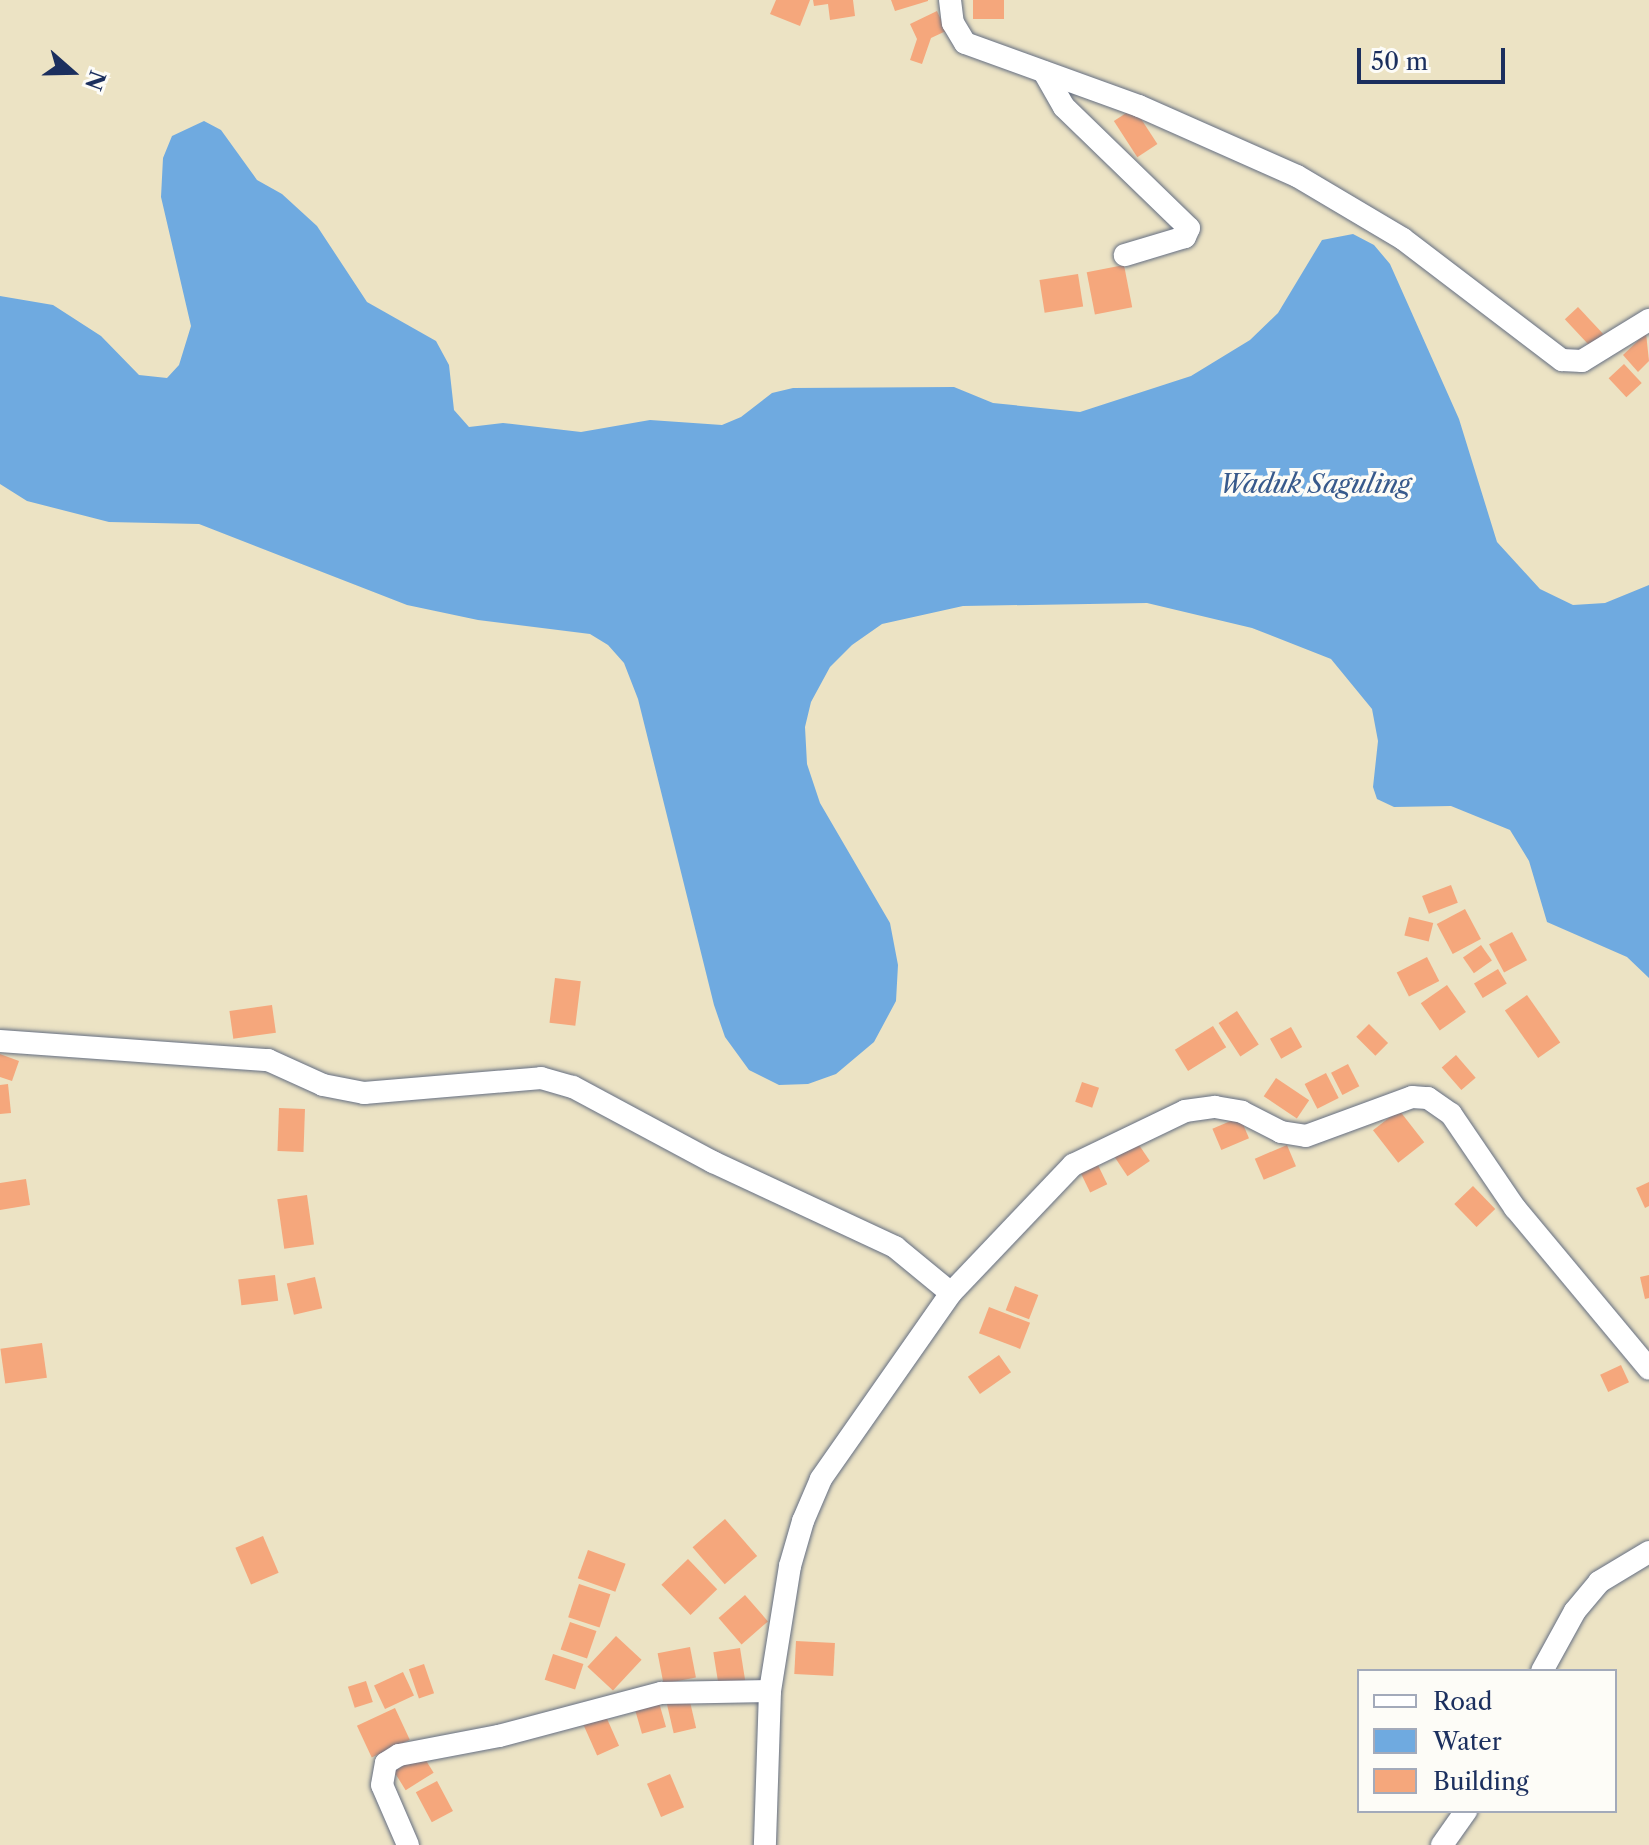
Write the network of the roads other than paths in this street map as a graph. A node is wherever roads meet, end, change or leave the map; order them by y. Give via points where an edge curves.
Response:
1 (950, 0) edge
2 (1044, 72) junction
3 (1125, 255) dead end
4 (1649, 320) edge
5 (0, 1041) edge
6 (951, 1293) junction
7 (1649, 1369) edge
8 (1649, 1552) edge
9 (1543, 1669) edge
10 (770, 1691) junction
11 (1465, 1813) edge
12 (408, 1845) edge
13 (765, 1845) edge
14 (1442, 1845) edge

1 - 2 street via 953,23 965,43
2 - 3 street via 1064,107 1188,224 1185,237
2 - 4 street via 1248,150 1297,176 1403,239 1562,360 1582,361
5 - 6 street via 268,1060 323,1085 364,1093 541,1078 573,1087 713,1162 895,1247
6 - 7 street via 1073,1165 1185,1111 1215,1107 1242,1112 1281,1132 1306,1136 1412,1097 1428,1098 1451,1114 1515,1208
6 - 10 street via 821,1479 790,1566
8 - 9 street via 1599,1582 1575,1611
10 - 12 street via 661,1693 499,1736 399,1755 386,1763 382,1785
10 - 13 street
11 - 14 street

